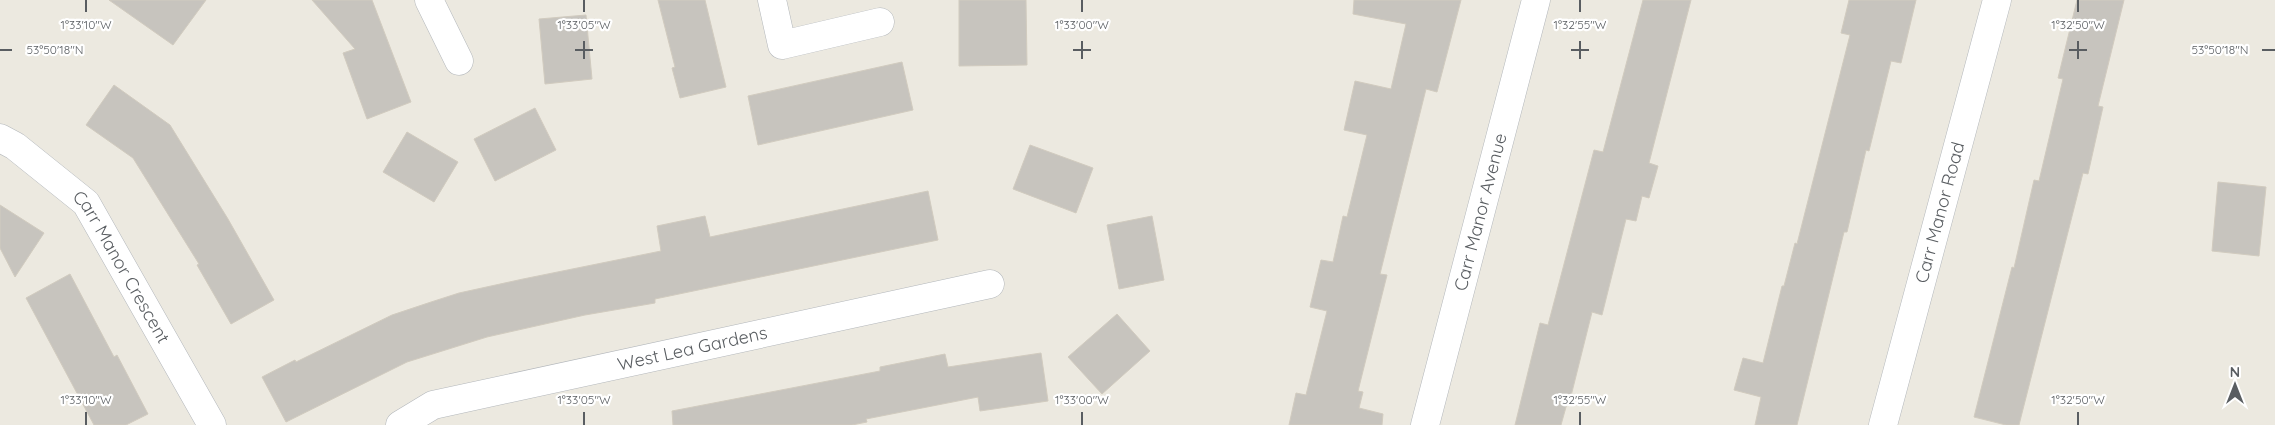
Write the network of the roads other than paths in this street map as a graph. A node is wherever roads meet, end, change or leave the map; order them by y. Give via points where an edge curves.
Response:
1 (429, 0) edge
2 (772, 0) edge
3 (1536, 0) edge
4 (1997, 0) edge
5 (880, 22) dead end
6 (459, 61) dead end
7 (0, 138) edge
8 (990, 284) dead end
9 (212, 425) edge
10 (400, 425) edge
11 (1425, 425) edge
12 (1883, 425) edge

1 - 6 street
2 - 5 street via 782,45
3 - 11 street, Carr Manor Avenue
4 - 12 street, Carr Manor Road
7 - 9 street, Carr Manor Crescent via 15,146 86,203
8 - 10 street, West Lea Gardens via 434,405

